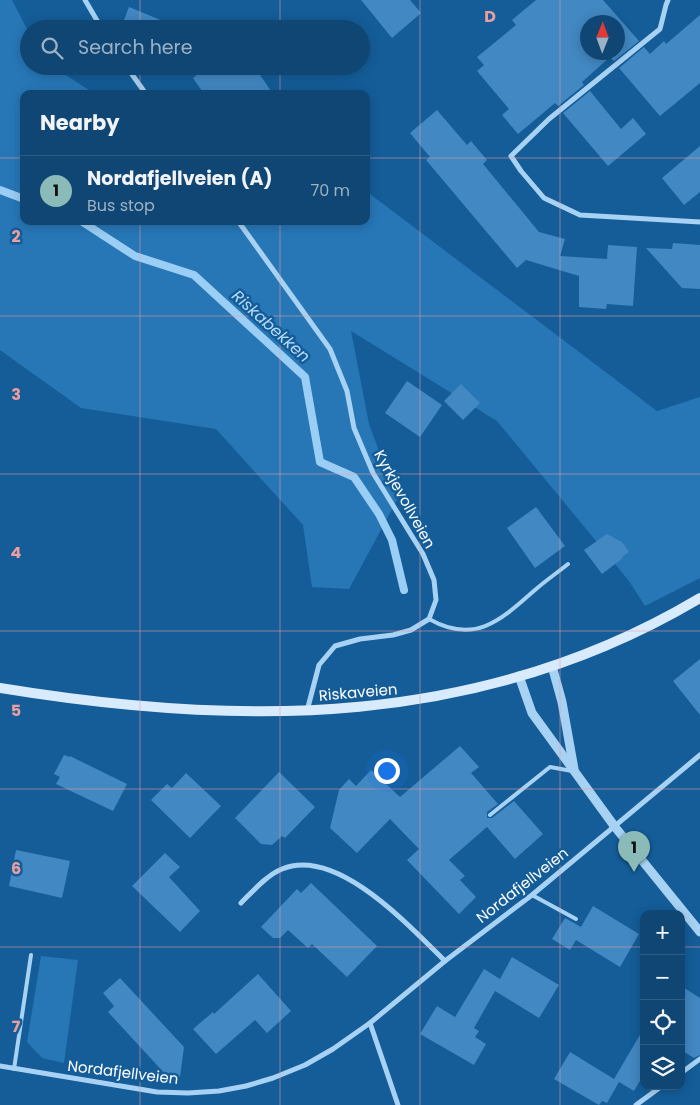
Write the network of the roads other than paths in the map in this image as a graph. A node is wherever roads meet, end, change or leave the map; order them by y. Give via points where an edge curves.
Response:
1 (85, 0) edge
2 (668, 0) edge
3 (97, 20) edge
4 (132, 75) edge
5 (143, 90) edge
6 (700, 222) edge
7 (241, 225) edge
8 (568, 564) dead end
9 (700, 598) edge
10 (429, 619) junction
11 (552, 666) junction
12 (519, 676) junction
13 (0, 688) edge
14 (307, 711) junction
15 (700, 755) edge
16 (574, 772) junction
17 (490, 815) dead end
18 (615, 828) junction
19 (532, 895) junction
20 (241, 902) dead end
21 (576, 919) dead end
22 (700, 932) edge
23 (31, 954) dead end
24 (445, 961) junction
25 (370, 1023) junction
26 (700, 1059) edge
27 (0, 1066) edge
28 (14, 1069) junction
29 (685, 1070) edge
30 (657, 1090) edge
31 (398, 1105) edge
32 (636, 1105) edge

1 - 3 street
2 - 6 street via 660,29 549,119 511,156 544,198 580,214
4 - 5 street
7 - 10 street, Kyrkjevollveien via 330,349 347,391 354,428 374,473 423,554 434,580 436,600
8 - 10 lane via 492,625 459,630
9 - 11 main road, Riskaveien via 613,643
10 - 14 street via 411,630 335,646 319,665
11 - 12 main road, Riskaveien
11 - 16 street
12 - 14 main road, Riskaveien via 400,703
12 - 16 street via 532,713
13 - 14 main road, Riskaveien via 130,706 214,712
15 - 18 street, Nordafjellveien
16 - 17 lane via 550,768
16 - 18 street
18 - 19 street, Nordafjellveien
18 - 22 street
19 - 21 lane
19 - 24 street, Nordafjellveien
20 - 24 street via 283,868 297,865 330,870 345,876 389,906
23 - 28 lane
24 - 25 street, Nordafjellveien
25 - 28 street, Nordafjellveien via 305,1065 273,1078 219,1091 157,1092
25 - 31 street
26 - 29 street
27 - 28 street, Nordafjellveien
30 - 32 street

